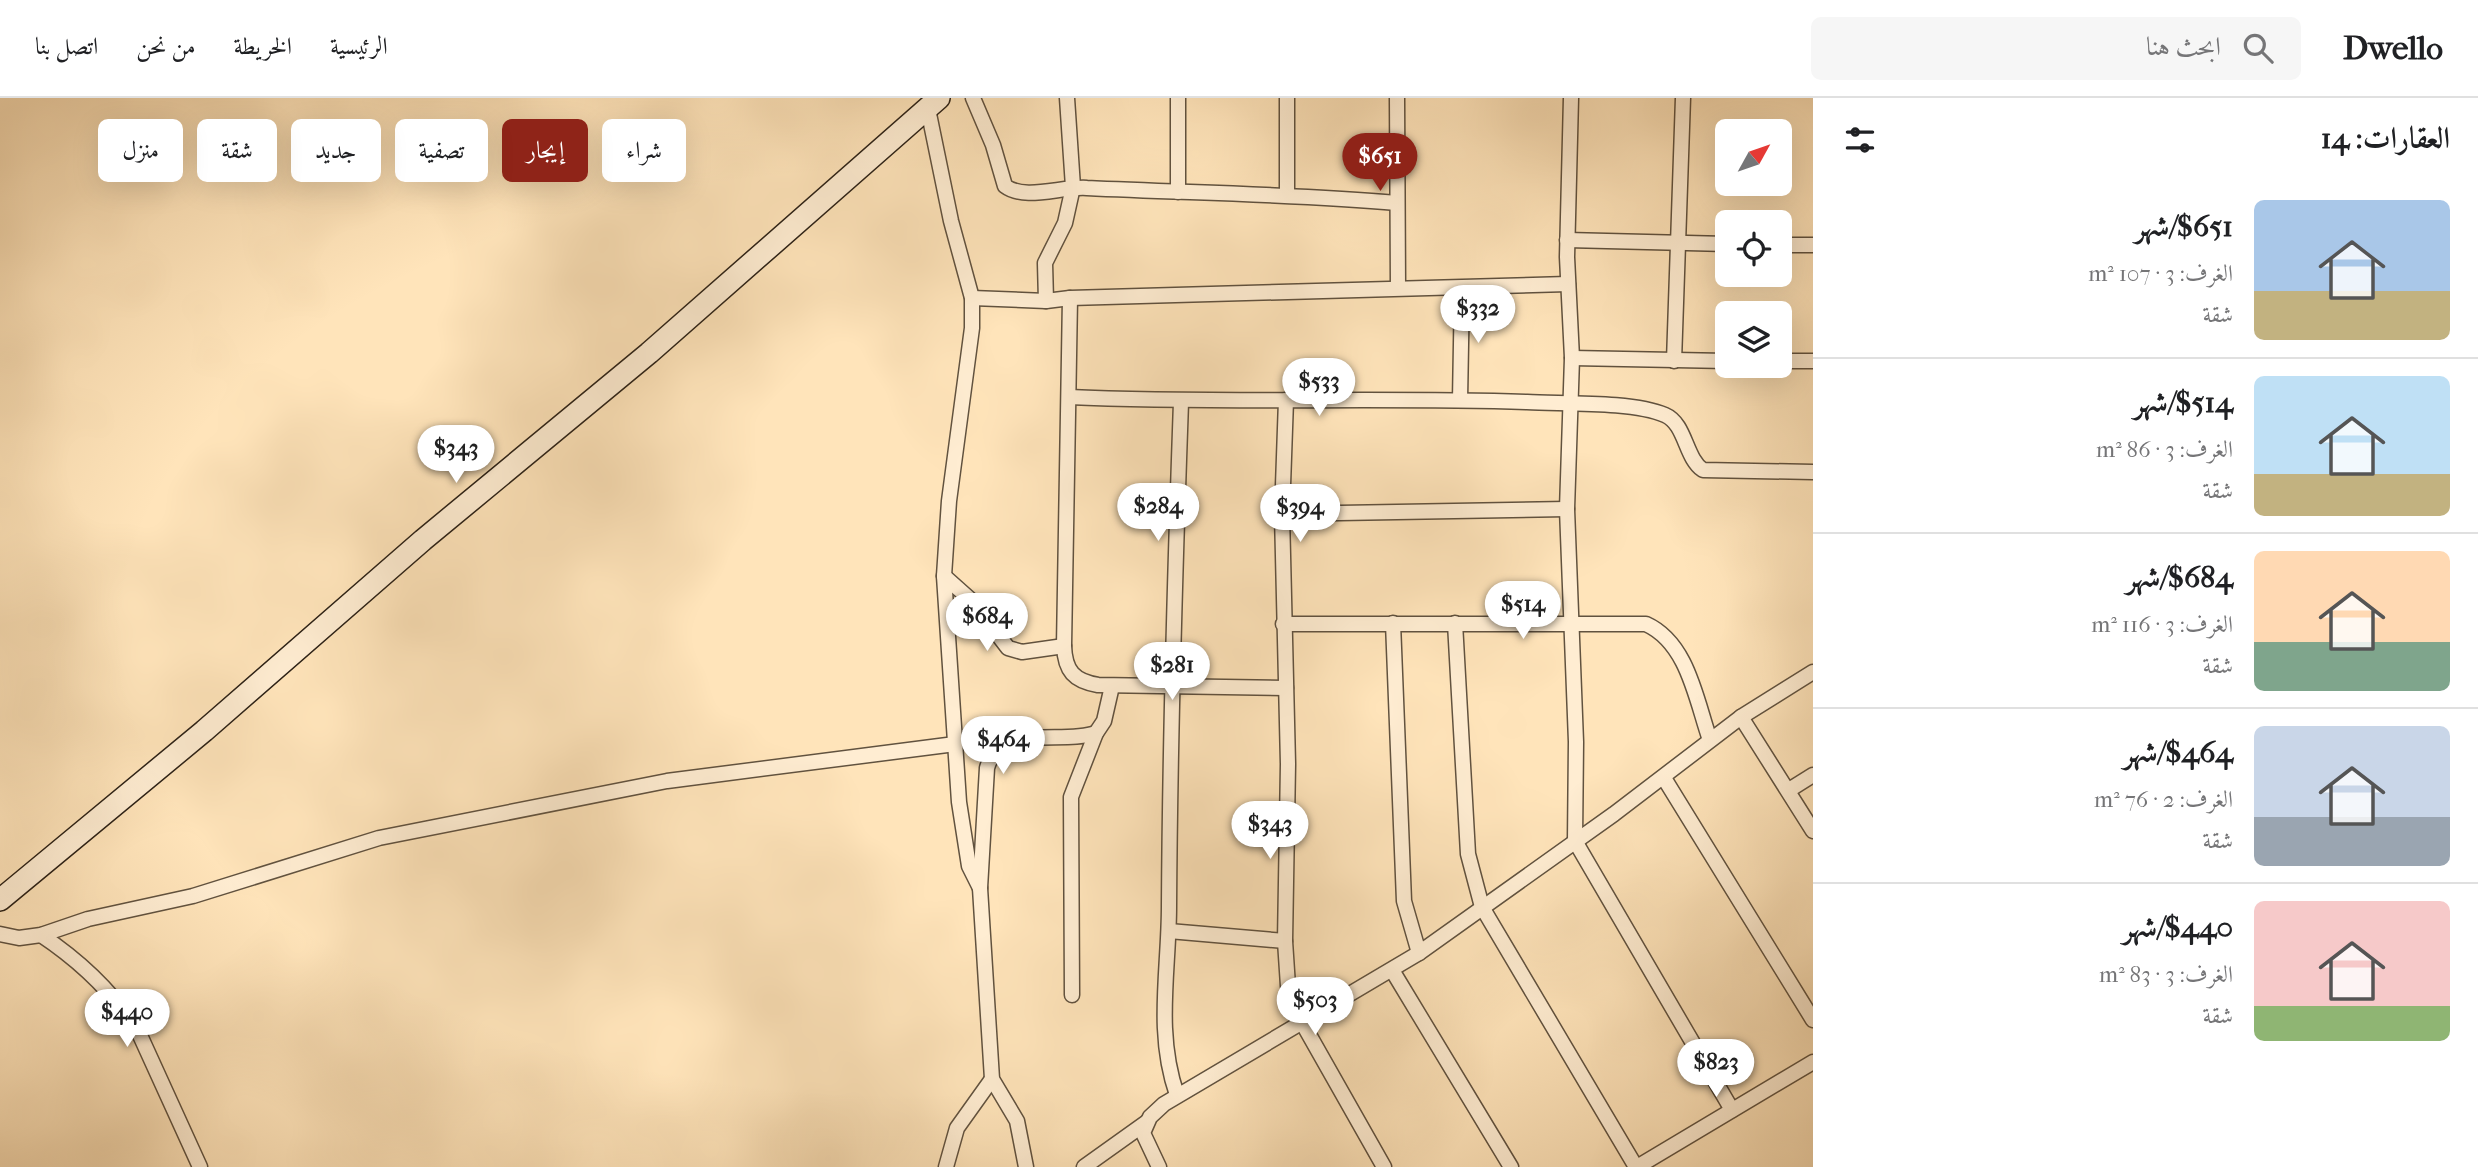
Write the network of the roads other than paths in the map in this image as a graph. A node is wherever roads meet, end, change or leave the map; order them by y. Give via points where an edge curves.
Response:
1 (973, 98) edge
2 (1067, 98) edge
3 (1178, 98) edge
4 (1287, 98) edge
5 (1397, 98) edge
6 (1571, 98) edge
7 (1683, 98) edge
8 (933, 104) edge
9 (1073, 187) junction
10 (1178, 192) junction
11 (1287, 194) junction
12 (1397, 204) junction
13 (1567, 240) junction
14 (1677, 242) junction
15 (1715, 244) edge
16 (1792, 244) edge
17 (1813, 245) edge
18 (1568, 284) junction
19 (1398, 288) junction
20 (1462, 288) junction
21 (972, 298) junction
22 (1070, 298) junction
23 (1046, 301) junction
24 (1572, 358) junction
25 (1674, 361) junction
26 (1715, 361) edge
27 (1792, 361) edge
28 (1813, 361) edge
29 (1069, 397) junction
30 (1286, 400) junction
31 (1460, 400) junction
32 (1181, 402) junction
33 (1570, 404) junction
34 (1813, 472) edge
35 (1567, 509) junction
36 (1282, 514) junction
37 (944, 576) junction
38 (1393, 623) junction
39 (1455, 623) junction
40 (1283, 624) junction
41 (1572, 624) junction
42 (1063, 646) junction
43 (1813, 672) edge
44 (1170, 685) junction
45 (1112, 687) junction
46 (1286, 688) junction
47 (1741, 717) junction
48 (1096, 733) junction
49 (1710, 740) junction
50 (955, 744) junction
51 (1813, 775) edge
52 (1664, 778) junction
53 (1789, 790) junction
54 (1813, 831) edge
55 (1575, 841) junction
56 (980, 888) junction
57 (0, 900) edge
58 (1482, 907) junction
59 (1169, 930) junction
60 (0, 934) edge
61 (41, 935) junction
62 (1285, 941) junction
63 (1419, 953) junction
64 (1392, 970) junction
65 (1072, 995) dead end
66 (1813, 1020) edge
67 (1303, 1024) junction
68 (1813, 1062) edge
69 (992, 1079) junction
70 (1177, 1095) junction
71 (1732, 1110) junction
72 (1147, 1122) junction
73 (1382, 1163) edge
74 (201, 1167) edge
75 (946, 1167) edge
76 (1026, 1167) edge
77 (1084, 1167) edge
78 (1158, 1167) edge
79 (1365, 1167) edge
80 (1511, 1167) edge
81 (1637, 1167) edge

1 - 9 street via 1004,186 1017,194
2 - 9 street
3 - 10 street
4 - 11 street
5 - 12 street
6 - 13 street
7 - 14 street
8 - 21 street
8 - 57 main road via 649,353
9 - 10 street
9 - 23 street via 1066,223 1045,263
10 - 11 street
11 - 12 street
12 - 19 street
13 - 14 street
13 - 18 street
14 - 15 street
14 - 25 street
16 - 17 street
18 - 20 street
18 - 24 street
19 - 20 street
19 - 22 street
20 - 31 street
21 - 23 street
21 - 37 street
22 - 23 street
22 - 29 street
24 - 25 street
24 - 33 street
25 - 26 street
27 - 28 street
29 - 32 street
29 - 42 street
30 - 31 street
30 - 32 street
30 - 36 street
31 - 33 street
32 - 44 street
33 - 34 street via 1667,416 1674,421 1693,462 1703,470
33 - 35 street
35 - 36 street
35 - 41 street
36 - 40 street
37 - 42 street via 972,601 1008,648 1022,652
37 - 50 street
38 - 39 street
38 - 40 street
38 - 63 street via 1404,901
39 - 41 street
39 - 58 street via 1468,854
40 - 46 street
41 - 49 street via 1629,622 1658,629 1681,656
41 - 55 street
42 - 45 street via 1073,676
43 - 47 street
44 - 45 street
44 - 46 street
44 - 59 street
45 - 48 street via 1104,721
46 - 62 street
47 - 49 street
47 - 53 street
48 - 56 street via 1014,741 992,754 984,783
48 - 65 street via 1071,797
49 - 52 street
50 - 56 street via 964,842
50 - 61 street via 667,781 379,838 214,890 88,919
51 - 53 street
52 - 55 street
52 - 66 street
53 - 54 street
55 - 58 street
55 - 71 street
56 - 69 street
58 - 63 street
58 - 81 street
59 - 62 street
59 - 70 street via 1164,1043
60 - 61 street via 19,938
61 - 74 street via 87,970 127,1014
62 - 67 street via 1288,986
63 - 64 street
64 - 67 street
64 - 80 street
67 - 70 street
67 - 73 street
68 - 71 street
69 - 75 street via 957,1128
69 - 76 street via 1017,1121
70 - 72 street
71 - 81 street
72 - 77 street
72 - 78 street via 1144,1140
73 - 79 street

